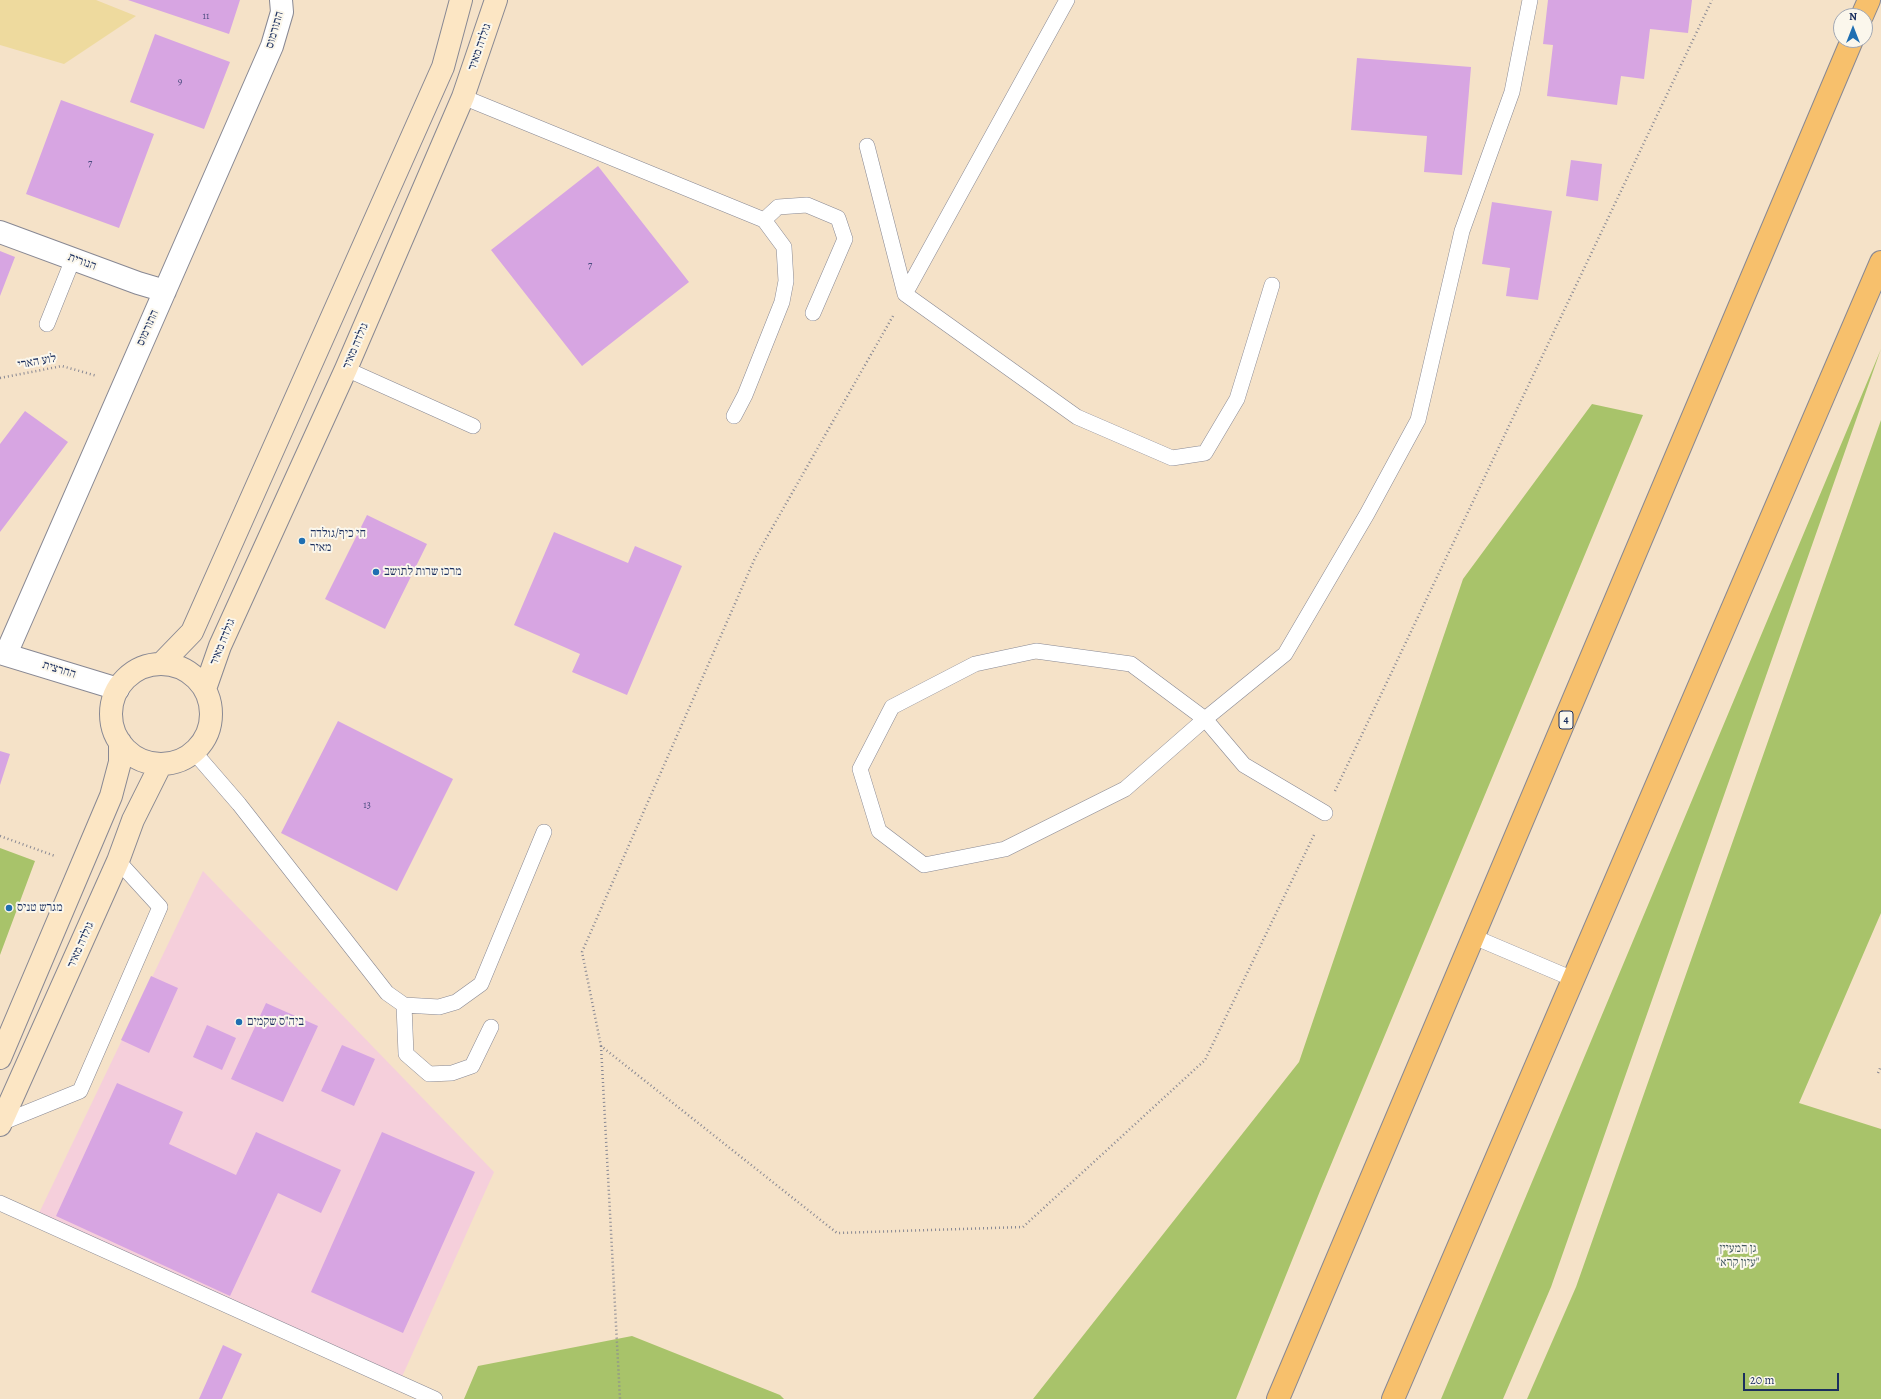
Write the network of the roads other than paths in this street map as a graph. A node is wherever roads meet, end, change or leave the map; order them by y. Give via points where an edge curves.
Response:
1 (281, 0) edge
2 (461, 0) edge
3 (496, 0) edge
4 (1067, 0) edge
5 (1530, 0) edge
6 (1849, 48) edge
7 (462, 97) junction
8 (867, 146) dead end
9 (764, 220) junction
10 (0, 232) edge
11 (73, 259) junction
12 (1881, 262) edge
13 (1272, 285) dead end
14 (164, 291) junction
15 (905, 294) junction
16 (813, 312) dead end
17 (47, 324) dead end
18 (346, 369) junction
19 (734, 416) dead end
20 (473, 426) dead end
21 (2, 658) edge
22 (161, 664) junction
23 (118, 689) junction
24 (205, 689) junction
25 (1205, 719) junction
26 (120, 742) junction
27 (194, 752) junction
28 (161, 764) junction
29 (1325, 813) road end
30 (544, 832) dead end
31 (118, 860) junction
32 (1474, 937) junction
33 (1573, 979) junction
34 (404, 1005) junction
35 (492, 1027) dead end
36 (0, 1058) edge
37 (1, 1124) edge
38 (0, 1203) edge
39 (435, 1399) edge
40 (1278, 1399) edge
41 (1393, 1399) edge

1 - 14 street, התורמוס via 282,12 272,46
2 - 22 street via 443,67 192,632
3 - 7 street, גולדה מאיר
4 - 15 lane
5 - 25 lane via 1512,92 1462,231 1418,420 1367,514 1285,654
6 - 32 highway, 4
7 - 9 lane
7 - 18 street, גולדה מאיר
8 - 15 lane
9 - 16 lane via 778,208 807,205 838,218 845,239
9 - 19 lane via 784,247 786,281 782,302
10 - 11 street, הנורית
11 - 14 street, הנורית
11 - 17 lane
12 - 33 highway
13 - 15 lane via 1237,399 1205,453 1172,458 1077,417
14 - 21 street, התורמוס
18 - 20 lane
18 - 24 street, גולדה מאיר via 220,646
21 - 23 street, החרצית
22 - 23 street via 137,670 129,675
22 - 24 street via 178,666 194,675
23 - 26 street via 111,714 114,730
24 - 27 street via 212,714 208,733
25 - 25 lane via 1131,664 1036,651 975,664 892,707 860,769 879,831 924,865 1005,849 1125,789
25 - 29 lane via 1244,765
26 - 28 street via 129,752 145,761
26 - 36 street via 120,762 111,796
27 - 28 street via 178,761
27 - 34 lane via 239,804 387,993
28 - 31 street, גולדה מאיר via 133,820
30 - 34 lane via 481,984 456,1002 439,1007
31 - 37 street, גולדה מאיר
31 - 37 lane via 160,907 80,1091
32 - 33 lane
32 - 40 highway, 4
33 - 41 highway
34 - 35 lane via 406,1054 429,1074 452,1073 472,1066
38 - 39 lane

